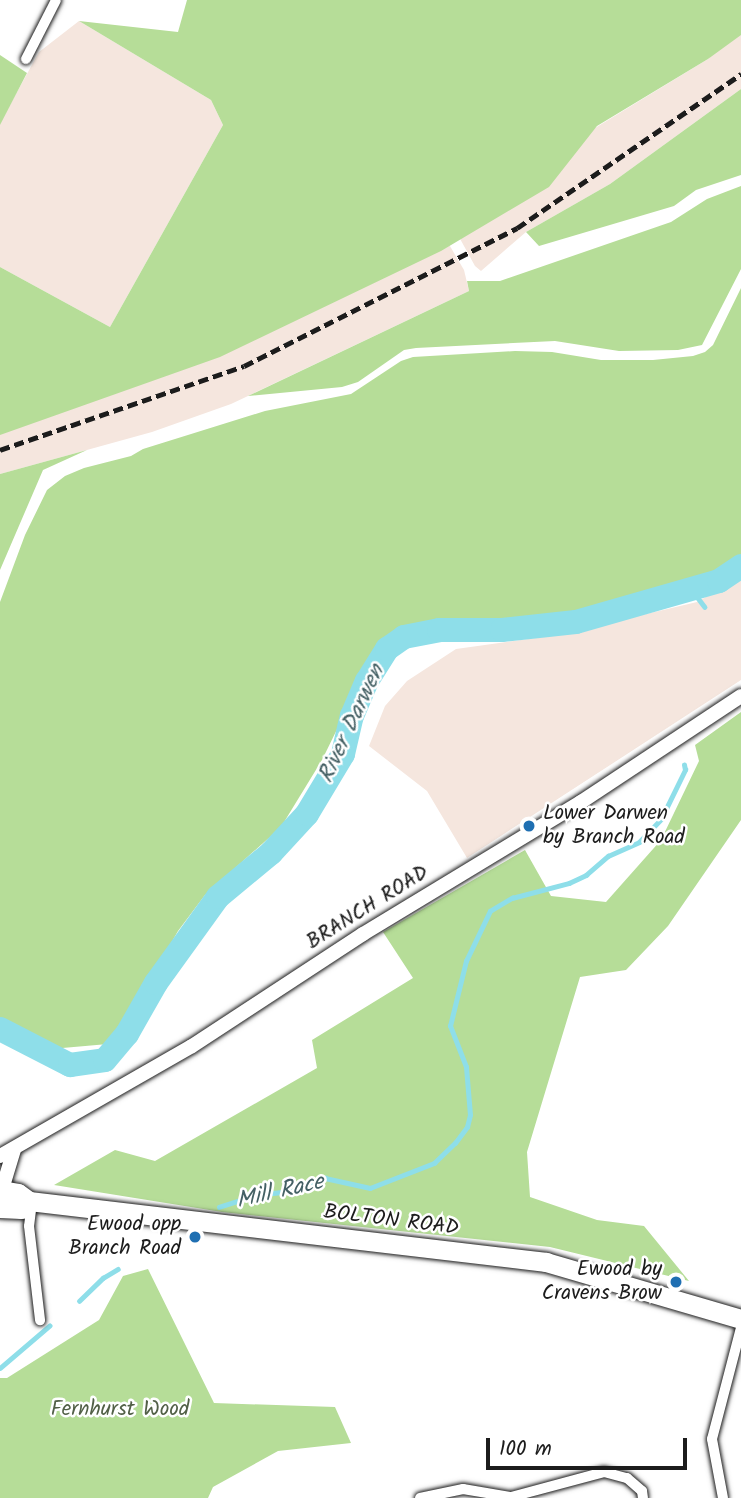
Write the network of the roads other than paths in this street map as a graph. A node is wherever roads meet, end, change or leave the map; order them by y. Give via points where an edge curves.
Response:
1 (56, 0) edge
2 (26, 59) dead end
3 (741, 696) edge
4 (7, 1153) edge
5 (0, 1190) edge
6 (0, 1196) edge
7 (31, 1202) junction
8 (0, 1208) edge
9 (741, 1319) edge
10 (40, 1320) dead end
11 (741, 1328) edge
12 (420, 1498) edge
13 (512, 1498) edge
14 (643, 1498) edge
15 (723, 1498) edge

1 - 2 street
3 - 4 street, BRANCH ROAD via 192,1046
4 - 5 street, BRANCH ROAD
5 - 6 street, BRANCH ROAD
5 - 7 highway, BOLTON ROAD via 19,1193
7 - 8 highway, BOLTON ROAD via 21,1209
7 - 9 highway, BOLTON ROAD via 546,1262
7 - 10 street via 29,1226
11 - 15 street via 712,1438
12 - 13 street via 463,1489
13 - 14 street via 604,1472 627,1478 642,1491

